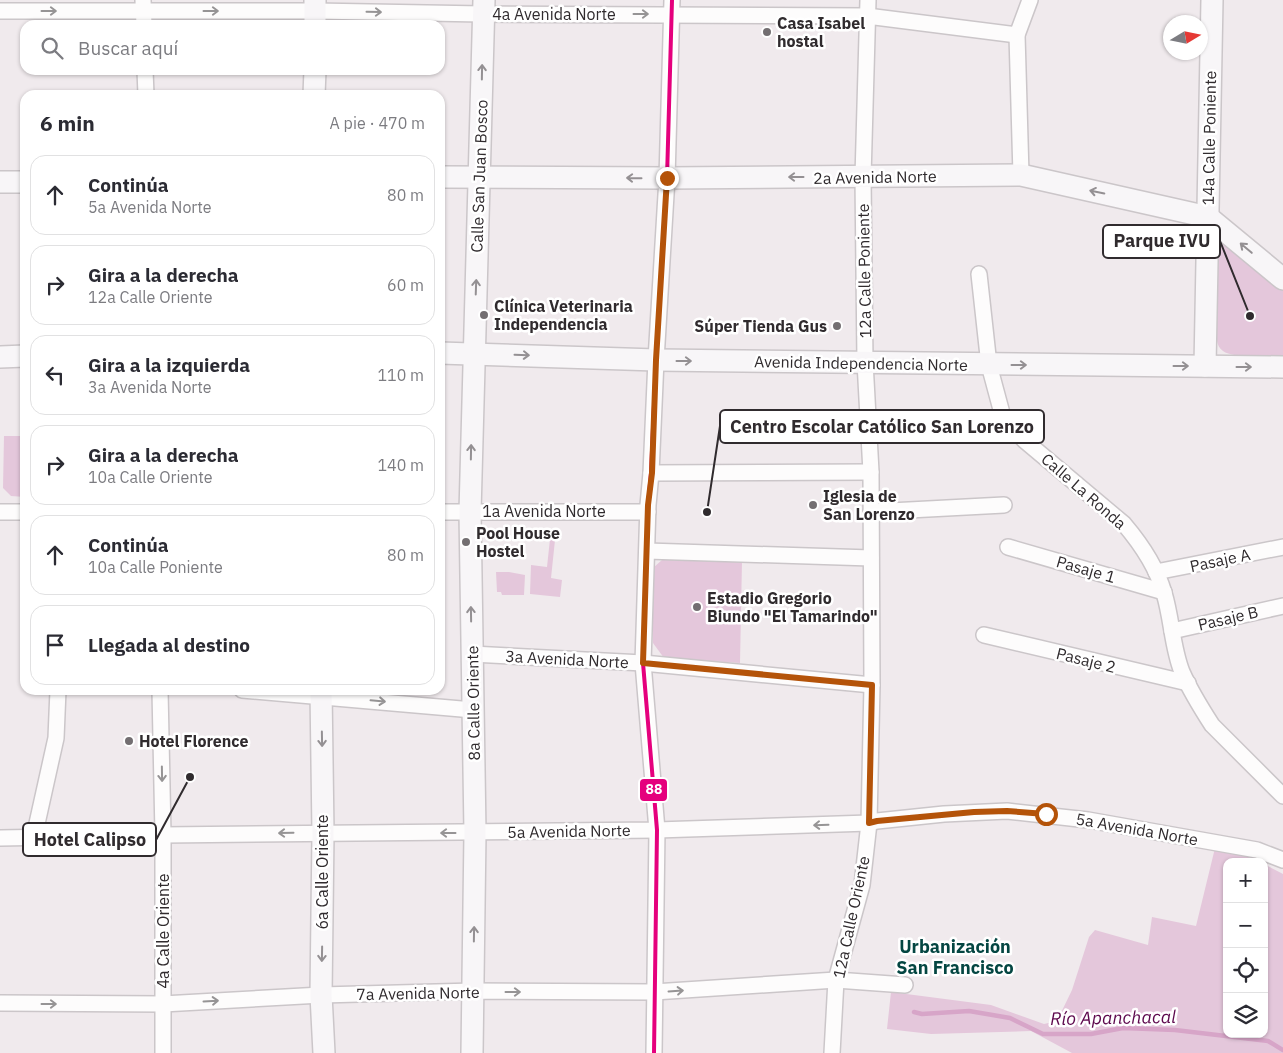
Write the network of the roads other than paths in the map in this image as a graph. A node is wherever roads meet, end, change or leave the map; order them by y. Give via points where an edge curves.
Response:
1 (868, 0) edge
2 (1030, 0) edge
3 (1212, 0) edge
4 (484, 7) edge
5 (671, 7) edge
6 (0, 11) edge
7 (143, 12) edge
8 (315, 12) edge
9 (867, 16) junction
10 (1017, 35) junction
11 (145, 75) edge
12 (314, 75) edge
13 (146, 90) edge
14 (314, 90) edge
15 (1021, 175) junction
16 (480, 176) junction
17 (445, 177) edge
18 (863, 177) junction
19 (667, 178) junction
20 (0, 182) edge
21 (20, 182) edge
22 (1208, 217) junction
23 (979, 274) dead end
24 (1283, 279) edge
25 (445, 353) edge
26 (473, 353) junction
27 (0, 356) edge
28 (20, 356) edge
29 (656, 360) junction
30 (865, 362) junction
31 (990, 365) junction
32 (1206, 366) junction
33 (1283, 367) edge
34 (871, 472) junction
35 (652, 473) junction
36 (1004, 505) dead end
37 (0, 512) edge
38 (20, 512) edge
39 (445, 512) edge
40 (470, 512) junction
41 (648, 512) junction
42 (871, 512) junction
43 (1283, 547) edge
44 (1008, 548) dead end
45 (647, 551) junction
46 (871, 558) junction
47 (1156, 572) junction
48 (1164, 592) junction
49 (1283, 606) edge
50 (1172, 631) junction
51 (984, 635) dead end
52 (472, 654) junction
53 (643, 663) junction
54 (1188, 683) junction
55 (872, 685) junction
56 (58, 695) edge
57 (160, 695) edge
58 (321, 695) edge
59 (339, 695) edge
60 (473, 710) junction
61 (1283, 796) edge
62 (869, 823) junction
63 (657, 830) junction
64 (323, 833) junction
65 (475, 833) junction
66 (163, 834) junction
67 (34, 837) junction
68 (0, 838) edge
69 (1283, 860) edge
70 (836, 980) junction
71 (905, 985) dead end
72 (474, 992) junction
73 (654, 992) junction
74 (321, 995) junction
75 (0, 1003) edge
76 (163, 1004) junction
77 (163, 1053) edge
78 (324, 1053) edge
79 (472, 1053) edge
80 (654, 1053) edge
81 (832, 1053) edge

1 - 9 street, 12a Calle Poniente
2 - 10 street
3 - 22 street, 14a Calle Poniente
4 -> 5 street, 4a Avenida Norte
8 -> 4 street, 4a Avenida Norte
16 -> 4 street, Calle San Juan Bosco
5 - 9 street, 4a Avenida Norte
5 - 19 street
6 -> 7 street, 4a Avenida Norte
7 -> 8 street, 4a Avenida Norte
9 - 10 street, 4a Avenida Norte
9 - 18 street, 12a Calle Poniente
10 - 15 street
11 - 13 street
12 - 14 street
15 - 18 street, 2a Avenida Norte
22 -> 15 street, 2a Avenida Norte
16 - 17 street, 2a Avenida Norte
19 -> 16 street, 2a Avenida Norte
26 -> 16 street, Calle San Juan Bosco
18 -> 19 street, 2a Avenida Norte
18 - 30 street, 12a Calle Poniente
19 - 29 street
20 - 21 street
24 -> 22 street, 2a Avenida Norte
22 - 32 street, 14a Calle Poniente
23 - 31 street, Calle La Ronda
25 - 26 street, Avenida Independencia Norte
26 -> 29 street, Avenida Independencia Norte
40 -> 26 street, 8a Calle Oriente
27 - 28 street
29 -> 30 street, Avenida Independencia Norte
29 - 35 street
30 - 31 street, Avenida Independencia Norte
30 - 34 street, 12a Calle Oriente
31 -> 32 street, Avenida Independencia Norte
31 - 47 street, Calle La Ronda via 1003,417 1024,440 1124,524
32 -> 33 street, Avenida Independencia Norte
34 - 35 street
34 - 42 street, 12a Calle Oriente
35 - 41 street
36 - 42 street
37 - 38 street
39 - 40 street, 1a Avenida Norte
40 - 41 street, 1a Avenida Norte
52 -> 40 street, 8a Calle Oriente
41 - 45 street
42 - 46 street, 12a Calle Oriente
43 - 47 street, Pasaje A
44 - 48 street, Pasaje 1
45 - 46 street
45 - 53 street
46 - 55 street, 12a Calle Oriente
47 - 48 street, Calle La Ronda
48 - 50 street, Calle La Ronda
49 - 50 street, Pasaje B
50 - 54 street, Calle La Ronda
51 - 54 street, Pasaje 2
52 - 53 street, 3a Avenida Norte
52 - 60 street, 8a Calle Oriente
53 - 55 street, 3a Avenida Norte
53 - 63 street
54 - 61 street, Calle La Ronda via 1212,725
55 - 62 street, 12a Calle Oriente
56 - 67 street via 56,738
57 -> 66 street, 4a Calle Oriente
58 -> 64 street, 6a Calle Oriente
59 -> 60 street
60 - 65 street, 8a Calle Oriente
62 -> 63 street, 5a Avenida Norte
62 - 69 street, 5a Avenida Norte via 974,812 1046,814 1257,850
62 - 70 street, 12a Calle Oriente via 862,885
63 - 65 street, 5a Avenida Norte
63 - 73 street
65 -> 64 street, 5a Avenida Norte
64 -> 66 street, 5a Avenida Norte
64 -> 74 street, 6a Calle Oriente
72 -> 65 street, 8a Calle Oriente
66 - 67 street, 5a Avenida Norte
66 - 76 street, 4a Calle Oriente
67 - 68 street, 5a Avenida Norte
70 - 71 street, 7a Avenida Norte
73 -> 70 street, 7a Avenida Norte
70 - 81 street, 12a Calle Oriente
72 -> 73 street, 7a Avenida Norte
72 - 74 street, 7a Avenida Norte
72 - 79 street, 8a Calle Oriente
73 - 80 street
76 -> 74 street, 7a Avenida Norte
74 - 78 street, 6a Calle Oriente
75 -> 76 street, 7a Avenida Norte
76 - 77 street, 4a Calle Oriente

